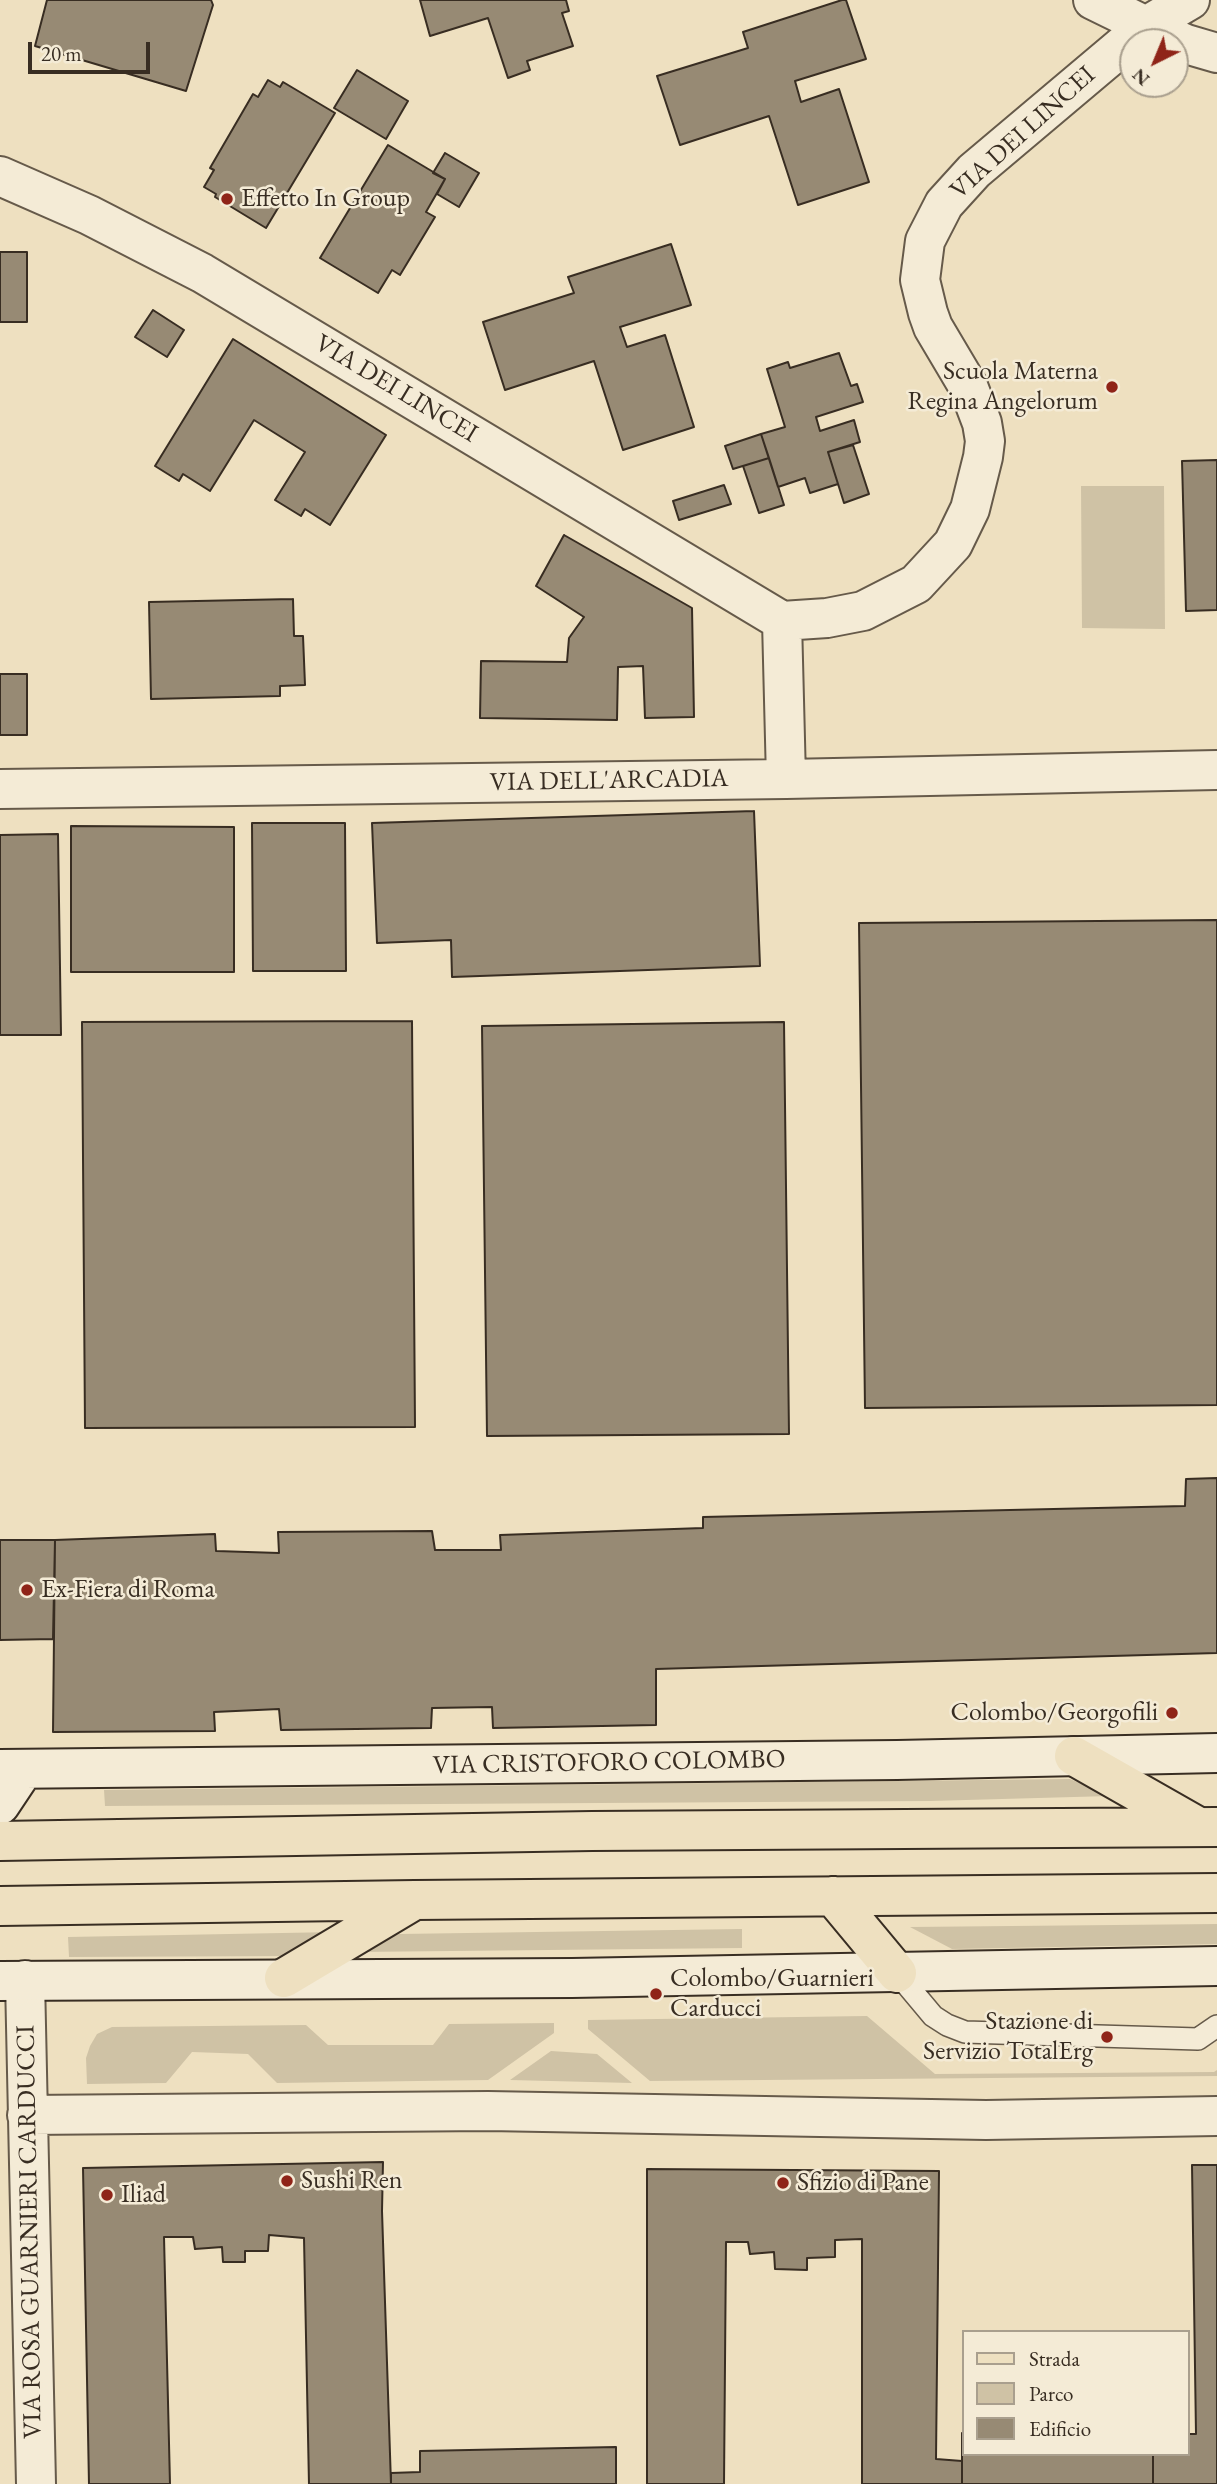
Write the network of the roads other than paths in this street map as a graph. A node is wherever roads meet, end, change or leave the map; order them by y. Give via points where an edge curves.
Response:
1 (1093, 0) edge
2 (1190, 0) edge
3 (1146, 26) junction
4 (1217, 53) edge
5 (0, 176) edge
6 (782, 621) junction
7 (1217, 770) edge
8 (786, 779) junction
9 (0, 789) edge
10 (1217, 1753) edge
11 (1074, 1756) junction
12 (12, 1769) edge
13 (0, 1805) edge
14 (1208, 1827) edge
15 (0, 1841) edge
16 (1217, 1893) edge
17 (833, 1896) junction
18 (415, 1900) junction
19 (0, 1906) edge
20 (1217, 1966) edge
21 (897, 1973) junction
22 (284, 1978) junction
23 (12, 1981) edge
24 (1217, 2026) edge
25 (27, 2115) junction
26 (1217, 2116) edge
27 (36, 2484) edge

1 - 3 street
2 - 3 street, VIA DEI LINCEI
3 - 4 street
3 - 6 street, VIA DEI LINCEI via 974,171 944,204 925,241 920,280 928,313 968,386 985,441 970,509 953,544 916,584 886,601 827,618
5 - 6 street, VIA DEI LINCEI via 202,273
6 - 8 street
7 - 8 street, VIA DELL'ARCADIA
8 - 9 street, VIA DELL'ARCADIA
10 - 11 street, VIA CRISTOFORO COLOMBO
11 - 12 street, VIA CRISTOFORO COLOMBO
11 - 14 main road
12 - 13 street
14 - 15 main road
16 - 17 main road
17 - 18 main road
17 - 21 main road
18 - 19 main road
18 - 22 main road
20 - 21 street
21 - 22 street
21 - 24 lane via 933,2016 965,2032 1198,2039
22 - 23 street
23 - 25 street, VIA ROSA GUARNIERI CARDUCCI
25 - 26 street via 488,2111 986,2120
25 - 27 street, VIA ROSA GUARNIERI CARDUCCI

